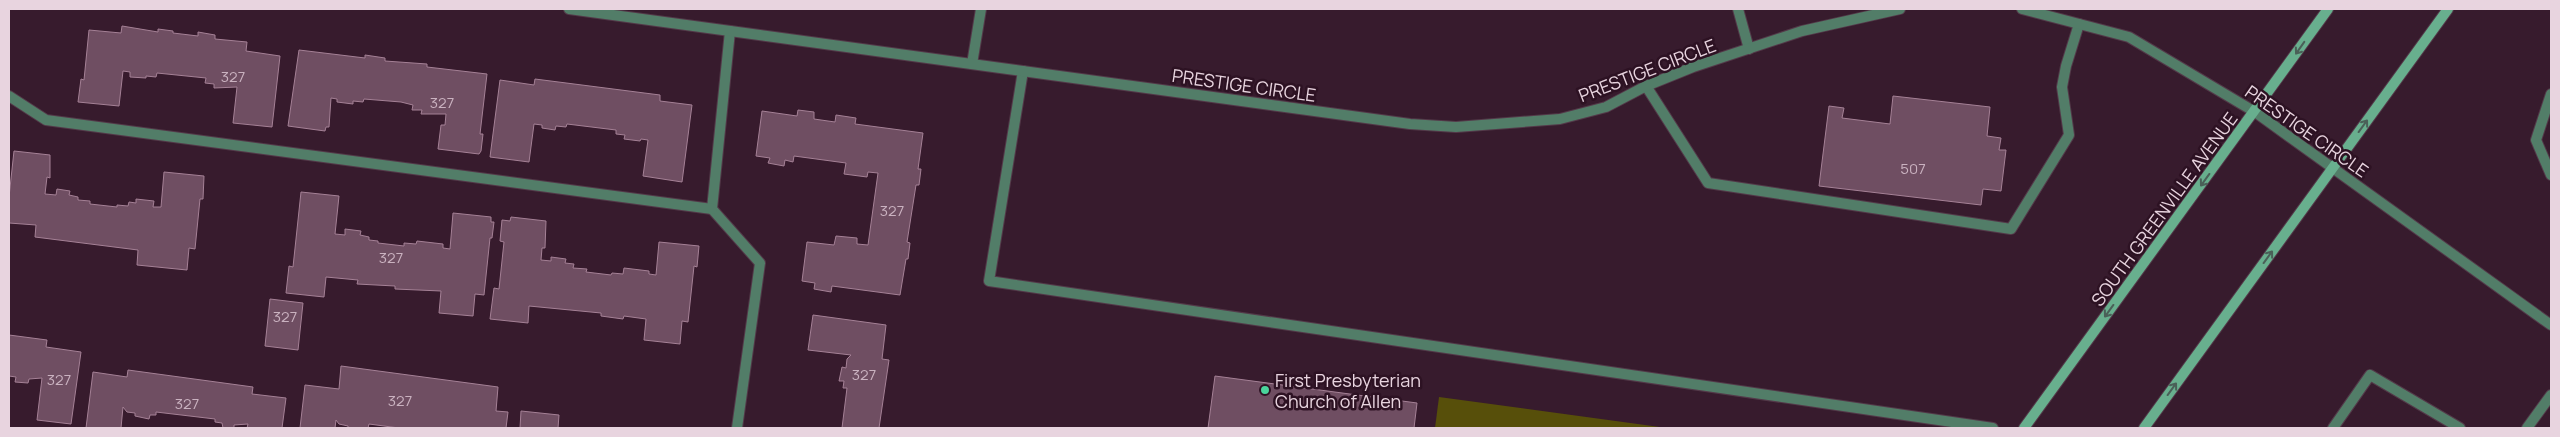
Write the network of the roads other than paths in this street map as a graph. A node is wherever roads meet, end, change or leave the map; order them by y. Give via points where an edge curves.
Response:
1 (569, 9) edge
2 (981, 9) edge
3 (1738, 9) edge
4 (1900, 9) edge
5 (2022, 9) edge
6 (2328, 9) edge
7 (2448, 9) edge
8 (2079, 24) junction
9 (730, 30) junction
10 (1749, 49) junction
11 (972, 64) junction
12 (1023, 71) junction
13 (1646, 86) junction
14 (2551, 94) edge
15 (9, 96) edge
16 (2255, 112) junction
17 (2332, 168) junction
18 (2551, 175) edge
19 (712, 209) junction
20 (2551, 324) edge
21 (2551, 395) edge
22 (737, 428) edge
23 (1993, 428) edge
24 (2024, 428) edge
25 (2144, 428) edge
26 (2333, 428) edge
27 (2460, 428) edge
28 (2527, 428) edge

1 - 9 street, PRESTIGE CIRCLE
2 - 11 street
3 - 10 street
4 - 10 street, PRESTIGE CIRCLE via 1802,31
5 - 8 street, PRESTIGE CIRCLE
6 -> 16 main road, SOUTH GREENVILLE AVENUE
17 -> 7 main road
8 - 13 street via 2062,87 2070,135 2011,229 1708,183
8 - 16 street, PRESTIGE CIRCLE via 2129,37
9 - 11 street, PRESTIGE CIRCLE
9 - 19 street
10 - 13 street, PRESTIGE CIRCLE
11 - 12 street, PRESTIGE CIRCLE
12 - 13 street, PRESTIGE CIRCLE via 1410,124 1456,127 1560,118 1606,107
12 - 23 street via 989,281
14 - 18 street via 2536,140
15 - 19 street via 46,120
16 - 17 street, PRESTIGE CIRCLE
16 -> 24 main road, SOUTH GREENVILLE AVENUE
17 - 20 street, PRESTIGE CIRCLE
25 -> 17 main road
19 - 22 street via 760,263
21 - 28 street
26 - 27 street via 2370,375

